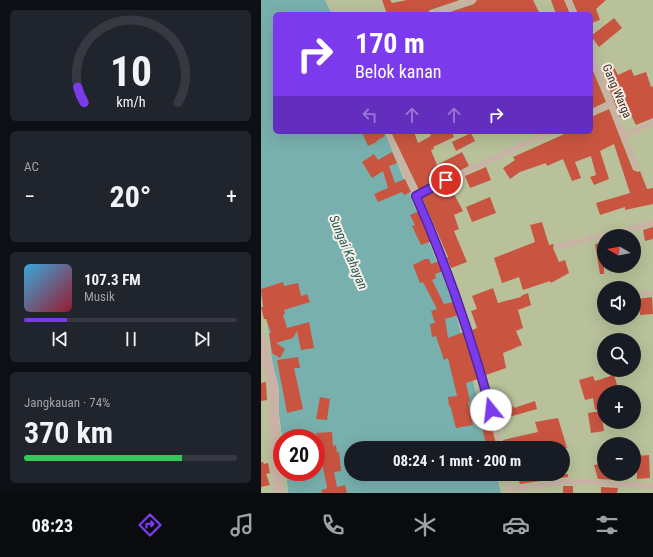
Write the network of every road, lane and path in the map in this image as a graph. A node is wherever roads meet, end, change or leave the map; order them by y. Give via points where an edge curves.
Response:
1 (473, 0) edge
2 (568, 0) edge
3 (437, 12) edge
4 (573, 12) edge
5 (593, 60) edge
6 (611, 104) junction
7 (593, 112) edge
8 (653, 122) edge
9 (388, 134) edge
10 (547, 134) edge
11 (625, 135) junction
12 (637, 168) dead end
13 (416, 196) junction
14 (653, 223) edge
15 (557, 247) dead end
16 (653, 293) edge
17 (641, 295) edge
18 (261, 338) edge
19 (499, 441) edge
20 (507, 481) edge
21 (653, 486) edge
22 (515, 492) edge
23 (278, 493) edge

1 - 3 lane
2 - 4 lane
5 - 6 lane, Gang Warga
6 - 7 lane
6 - 11 lane, Gang Warga
8 - 11 lane, Gang Warga
9 - 13 lane
10 - 13 lane
11 - 12 lane, Gang Warga
13 - 19 lane via 459,301
14 - 15 lane
16 - 17 lane
18 - 23 street via 274,388
20 - 22 lane via 509,490
21 - 22 lane via 570,481

